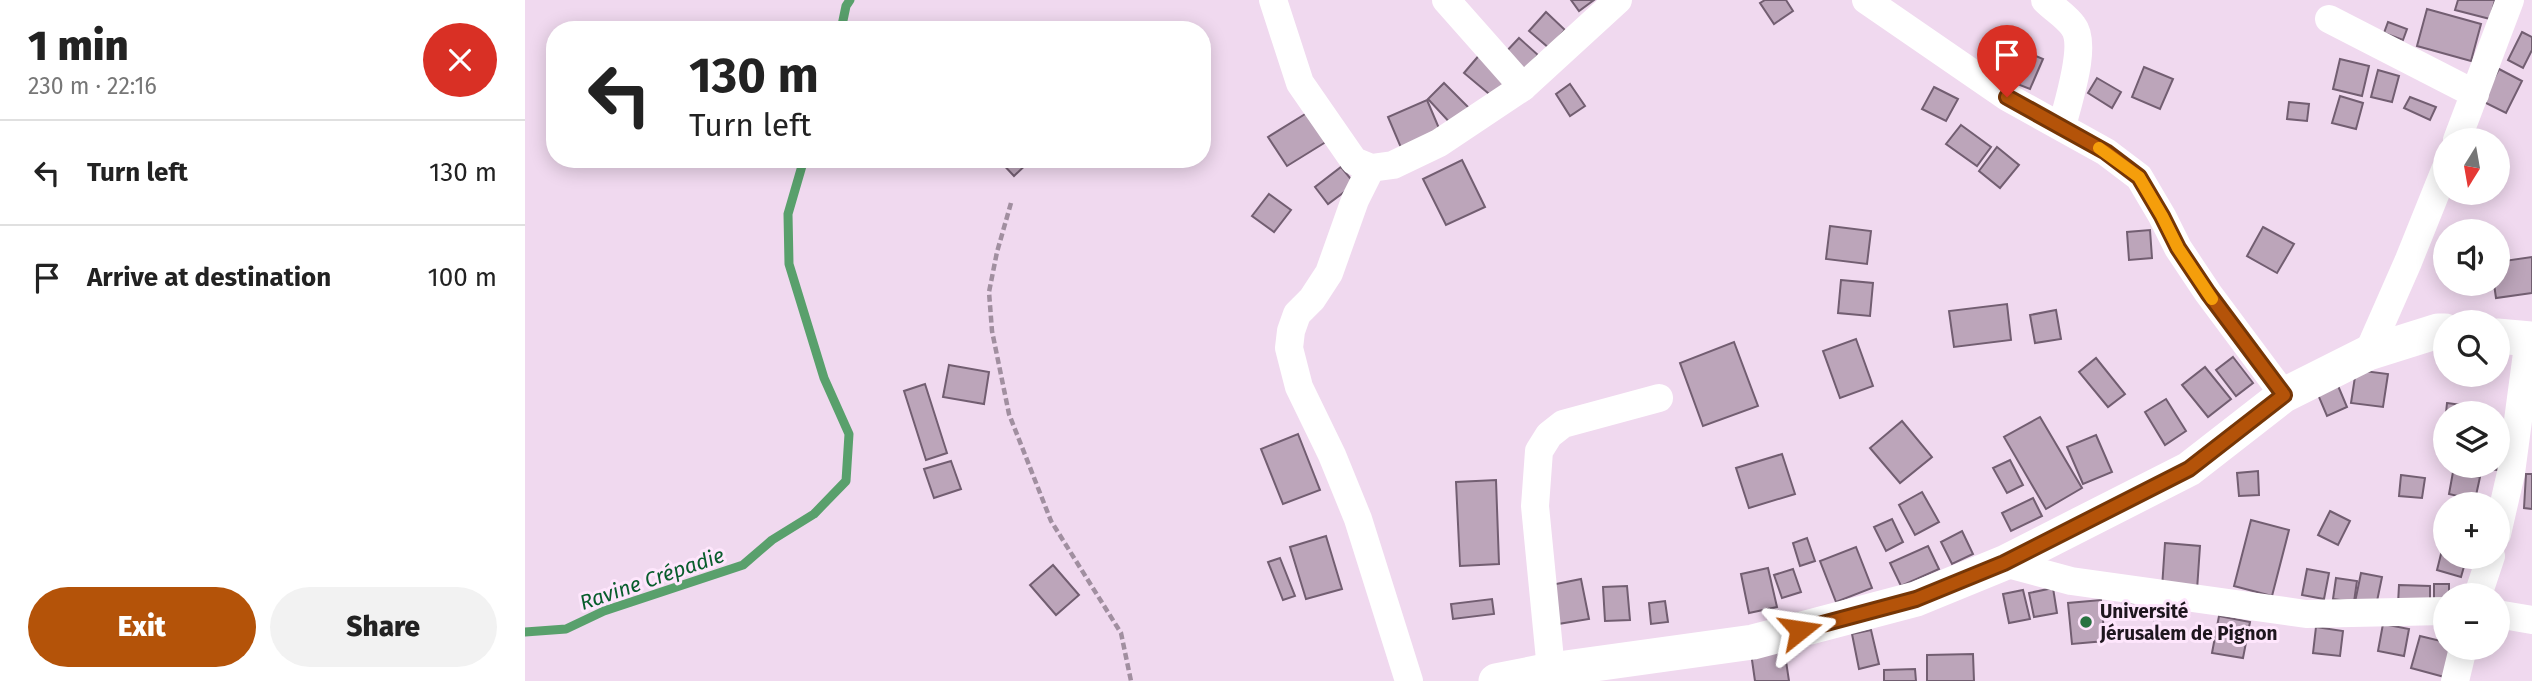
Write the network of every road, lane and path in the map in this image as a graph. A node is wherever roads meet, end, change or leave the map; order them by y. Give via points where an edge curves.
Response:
1 (1273, 0) edge
2 (1446, 0) edge
3 (1618, 0) edge
4 (1866, 0) edge
5 (2045, 0) edge
6 (2510, 0) edge
7 (2329, 19) dead end
8 (1523, 87) junction
9 (2475, 94) junction
10 (2062, 127) junction
11 (2462, 128) edge
12 (1371, 168) junction
13 (2433, 198) edge
14 (1011, 203) dead end
15 (2433, 332) edge
16 (2519, 338) edge
17 (2368, 352) junction
18 (2284, 395) junction
19 (1659, 398) dead end
20 (2507, 492) edge
21 (2004, 563) junction
22 (2433, 611) edge
23 (2510, 616) edge
24 (2532, 620) edge
25 (2460, 660) edge
26 (1551, 670) junction
27 (1131, 681) edge
28 (1409, 681) edge
29 (1496, 681) edge
30 (2455, 681) edge

1 - 12 street via 1300,83 1354,161
2 - 8 street
3 - 8 street
4 - 10 street via 2007,97
5 - 10 street via 2074,27 2079,43
6 - 9 street
7 - 9 street
8 - 12 street via 1439,143 1393,165
9 - 11 street
10 - 18 street via 2139,177 2178,248
12 - 28 street via 1329,273 1297,314 1289,348 1299,387 1358,519
13 - 17 street
14 - 27 path via 989,292 1009,414 1051,521 1121,633
15 - 17 street
16 - 20 street
17 - 18 street
18 - 21 street via 2189,469
19 - 26 street via 1563,424 1539,452 1535,506
21 - 22 street via 2071,581 2306,614
21 - 26 street via 1916,599 1753,642
23 - 24 street
25 - 30 street
26 - 29 street

